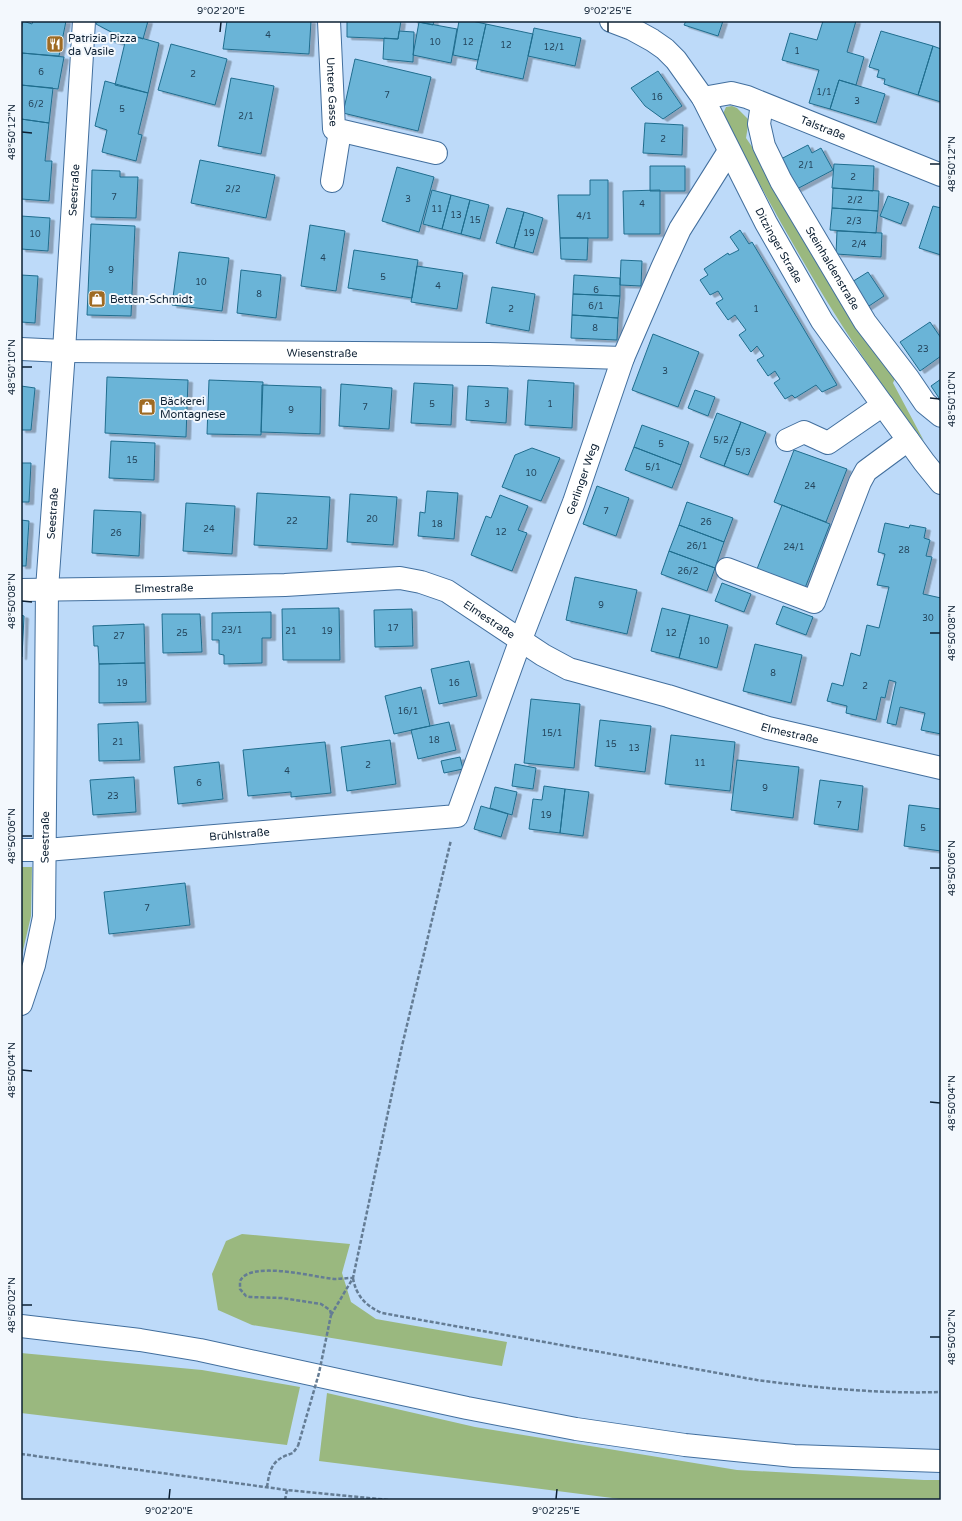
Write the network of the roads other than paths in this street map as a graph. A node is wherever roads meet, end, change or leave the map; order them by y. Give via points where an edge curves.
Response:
1 (84, 21) edge
2 (329, 21) edge
3 (611, 21) edge
4 (703, 98) junction
5 (762, 104) junction
6 (340, 131) junction
7 (729, 151) junction
8 (436, 153) dead end
9 (941, 175) edge
10 (332, 181) dead end
11 (21, 349) edge
12 (64, 350) junction
13 (623, 358) junction
14 (883, 405) junction
15 (941, 416) edge
16 (787, 440) dead end
17 (908, 440) junction
18 (941, 483) edge
19 (727, 569) dead end
20 (47, 589) junction
21 (21, 590) edge
22 (521, 639) junction
23 (941, 768) edge
24 (457, 816) joint
25 (21, 850) edge
26 (46, 850) junction
27 (21, 1004) edge
28 (21, 1326) edge
29 (941, 1461) edge

1 - 12 street, Seestraße
2 - 6 street, Untere Gasse via 334,129
3 - 4 street, Ditzinger Straße via 632,29 665,48
4 - 5 street, Talstraße via 731,93
4 - 7 street, Ditzinger Straße
5 - 9 street, Talstraße
5 - 15 street, Steinhaldenstraße via 758,124 764,146 781,180 865,322 925,403
6 - 8 street, Untere Gasse
6 - 10 street
7 - 13 street, Gerlinger Weg via 680,229
7 - 14 street, Ditzinger Straße via 766,224 822,321
11 - 12 street, Wiesenstraße
12 - 13 street, Wiesenstraße via 489,354
12 - 20 street, Seestraße
13 - 22 street, Gerlinger Weg via 574,502
14 - 16 street via 828,443 804,432
14 - 17 street, Ditzinger Straße
17 - 18 street, Ditzinger Straße
17 - 19 street via 866,471 863,476 814,602
20 - 21 street, Elmestraße
20 - 22 street, Elmestraße via 285,585 400,578 447,591
20 - 26 street, Seestraße
22 - 23 street, Elmestraße via 569,669 668,696 768,728
22 - 24 street, Gerlinger Weg
24 - 26 street, Brühlstraße
25 - 26 street, Brühlstraße
26 - 27 street, Seestraße via 44,917 34,965
28 - 29 street via 90,1333 185,1348 467,1408 576,1429 685,1445 794,1456

